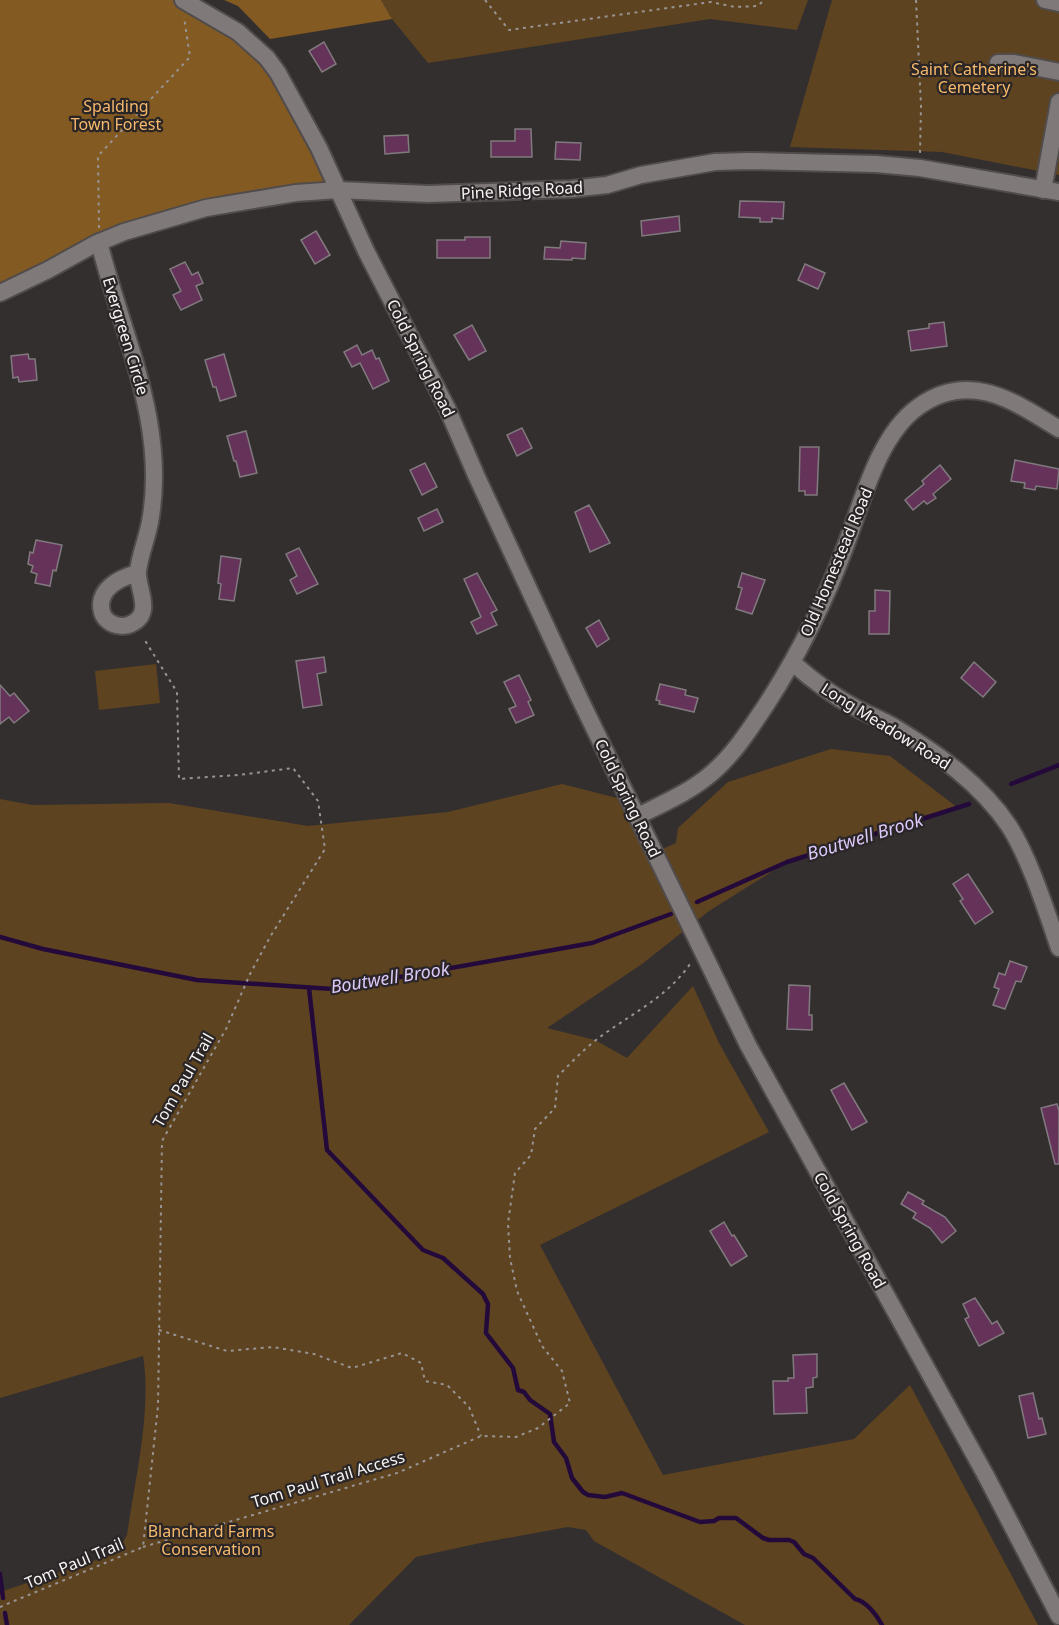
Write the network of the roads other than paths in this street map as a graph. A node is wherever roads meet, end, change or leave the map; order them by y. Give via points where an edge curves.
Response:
1 (1045, 0) edge
2 (1059, 3) edge
3 (183, 6) edge
4 (998, 63) dead end
5 (1059, 72) edge
6 (1059, 102) edge
7 (338, 190) junction
8 (1051, 191) edge
9 (99, 243) junction
10 (0, 293) edge
11 (1059, 429) edge
12 (137, 573) dead end
13 (793, 663) junction
14 (638, 816) junction
15 (1059, 948) edge
16 (1059, 1616) edge

1 - 2 street
3 - 7 street, Cold Spring Road via 238,32 267,58 319,148
4 - 5 street
6 - 8 street
7 - 8 street, Pine Ridge Road via 428,194 571,189 726,162 876,164 993,179
7 - 9 street, Pine Ridge Road via 206,208 144,225
7 - 14 street, Cold Spring Road via 447,408
9 - 10 street, Pine Ridge Road
9 - 12 street, Evergreen Circle via 133,349 153,449 153,503
11 - 13 street, Old Homestead Road via 1019,404 984,391 953,391 917,407 888,440
13 - 14 street, Old Homestead Road via 751,728 712,773 688,791
13 - 15 street, Long Meadow Road via 825,689 895,727 953,766 993,806 1009,827 1028,865
14 - 16 street, Cold Spring Road via 748,1045

